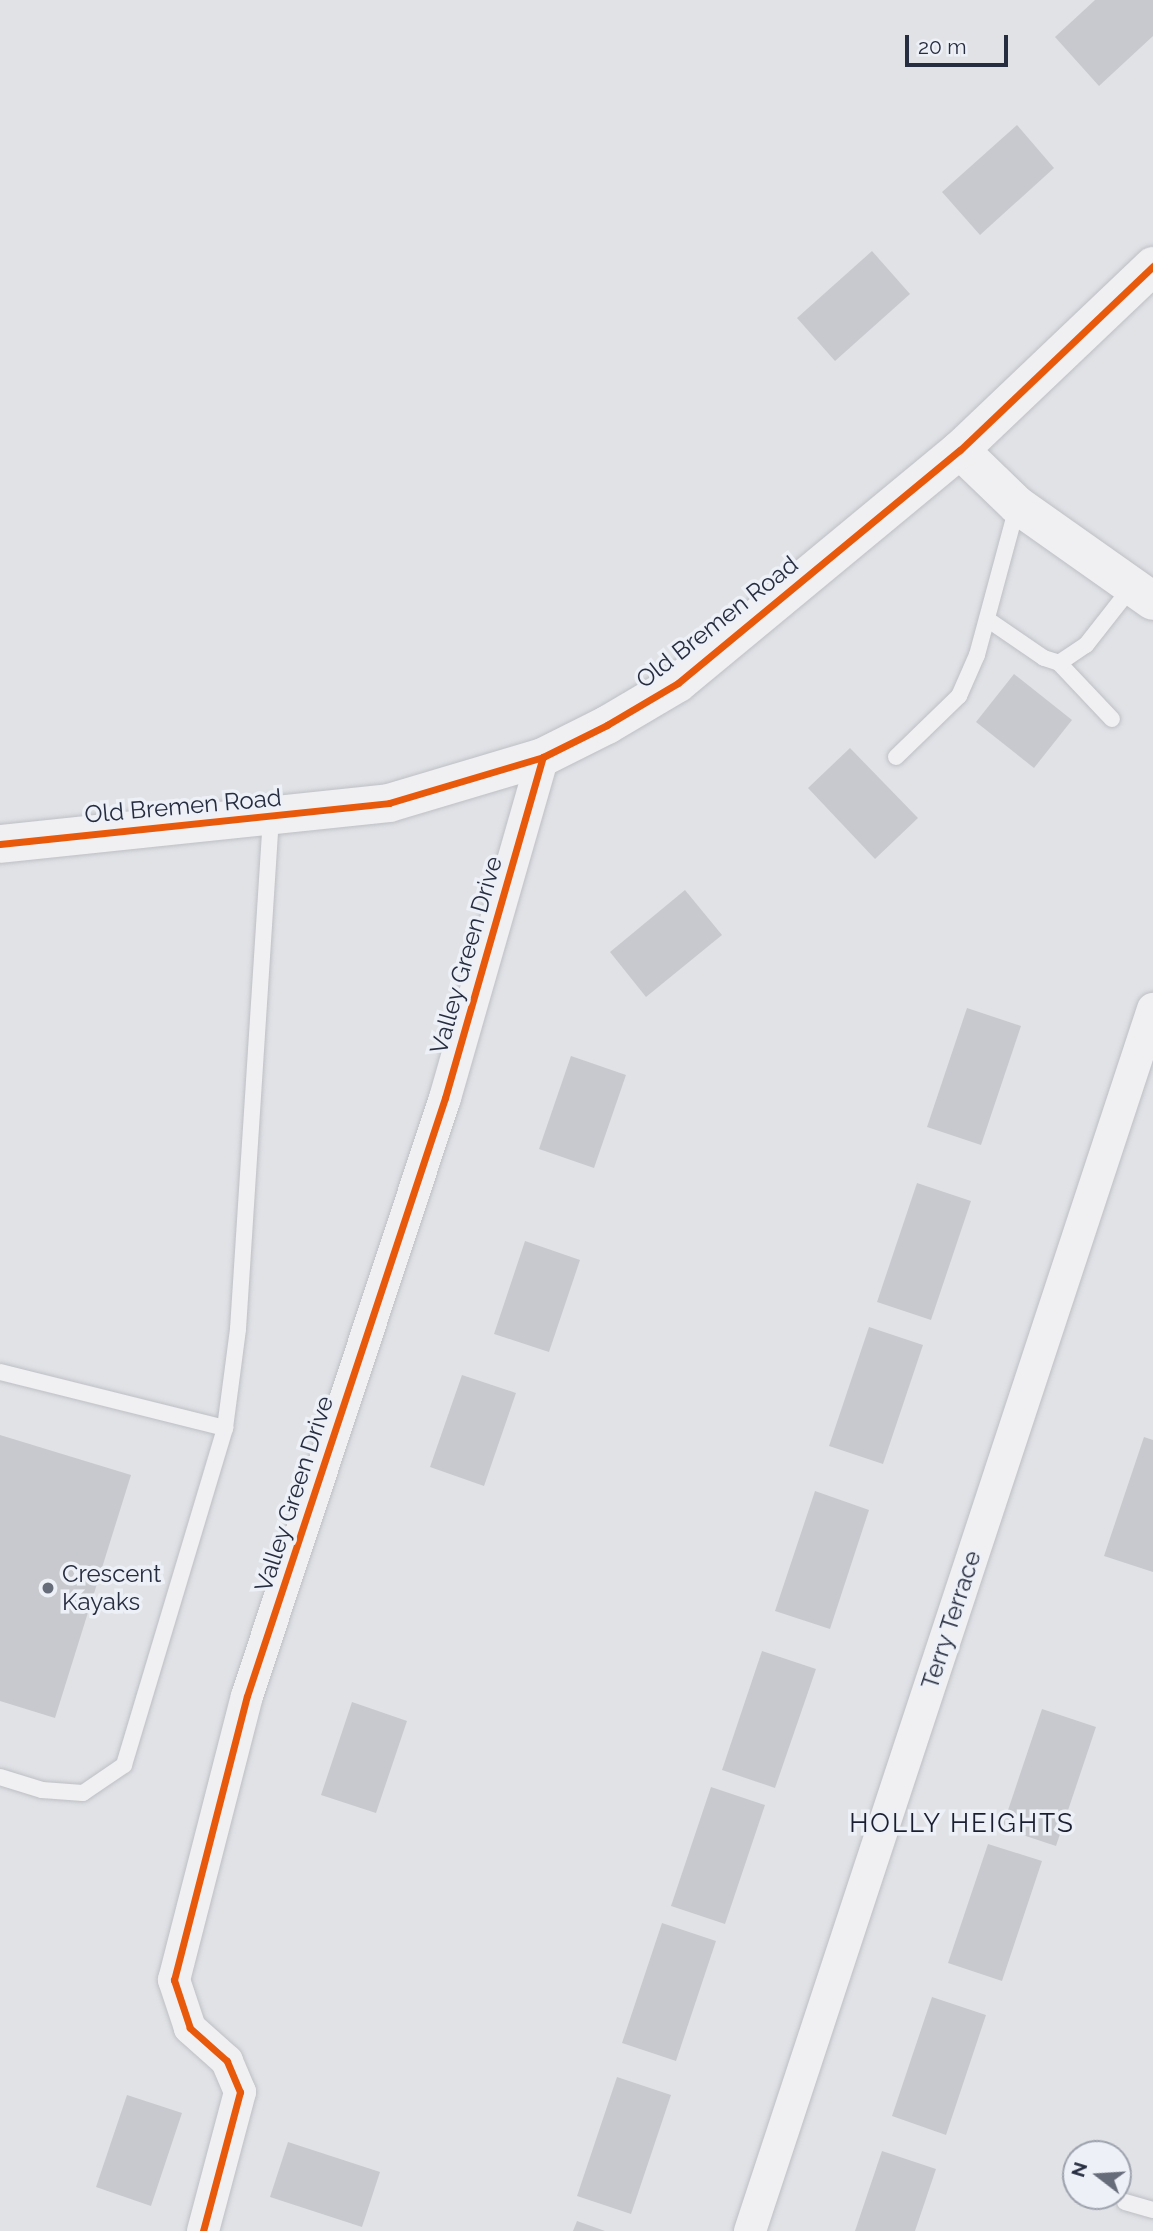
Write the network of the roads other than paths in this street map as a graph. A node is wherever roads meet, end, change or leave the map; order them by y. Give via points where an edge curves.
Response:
1 (1153, 266) edge
2 (960, 450) junction
3 (1017, 505) junction
4 (1143, 593) edge
5 (988, 619) junction
6 (1059, 663) junction
7 (1112, 719) dead end
8 (543, 757) junction
9 (896, 757) dead end
10 (271, 818) junction
11 (0, 844) edge
12 (1153, 1009) edge
13 (0, 1372) edge
14 (225, 1428) junction
15 (0, 1777) edge
16 (1132, 2204) edge
17 (1153, 2210) edge
18 (202, 2231) edge
19 (750, 2231) edge

1 - 2 street, Old Bremen Road
2 - 3 street
2 - 8 street, Old Bremen Road via 678,683
3 - 4 street
3 - 5 lane
4 - 6 lane
5 - 6 lane via 1044,658
5 - 9 lane via 959,696
6 - 7 lane
8 - 10 street, Old Bremen Road via 389,803
8 - 18 street, Valley Green Drive via 445,1098 247,1696 174,1979 190,2028 227,2061 240,2092
10 - 11 street, Old Bremen Road via 170,824
10 - 14 lane via 239,1315
12 - 19 street, Terry Terrace
13 - 14 lane
14 - 15 lane via 124,1765 83,1793 42,1790
16 - 17 lane

